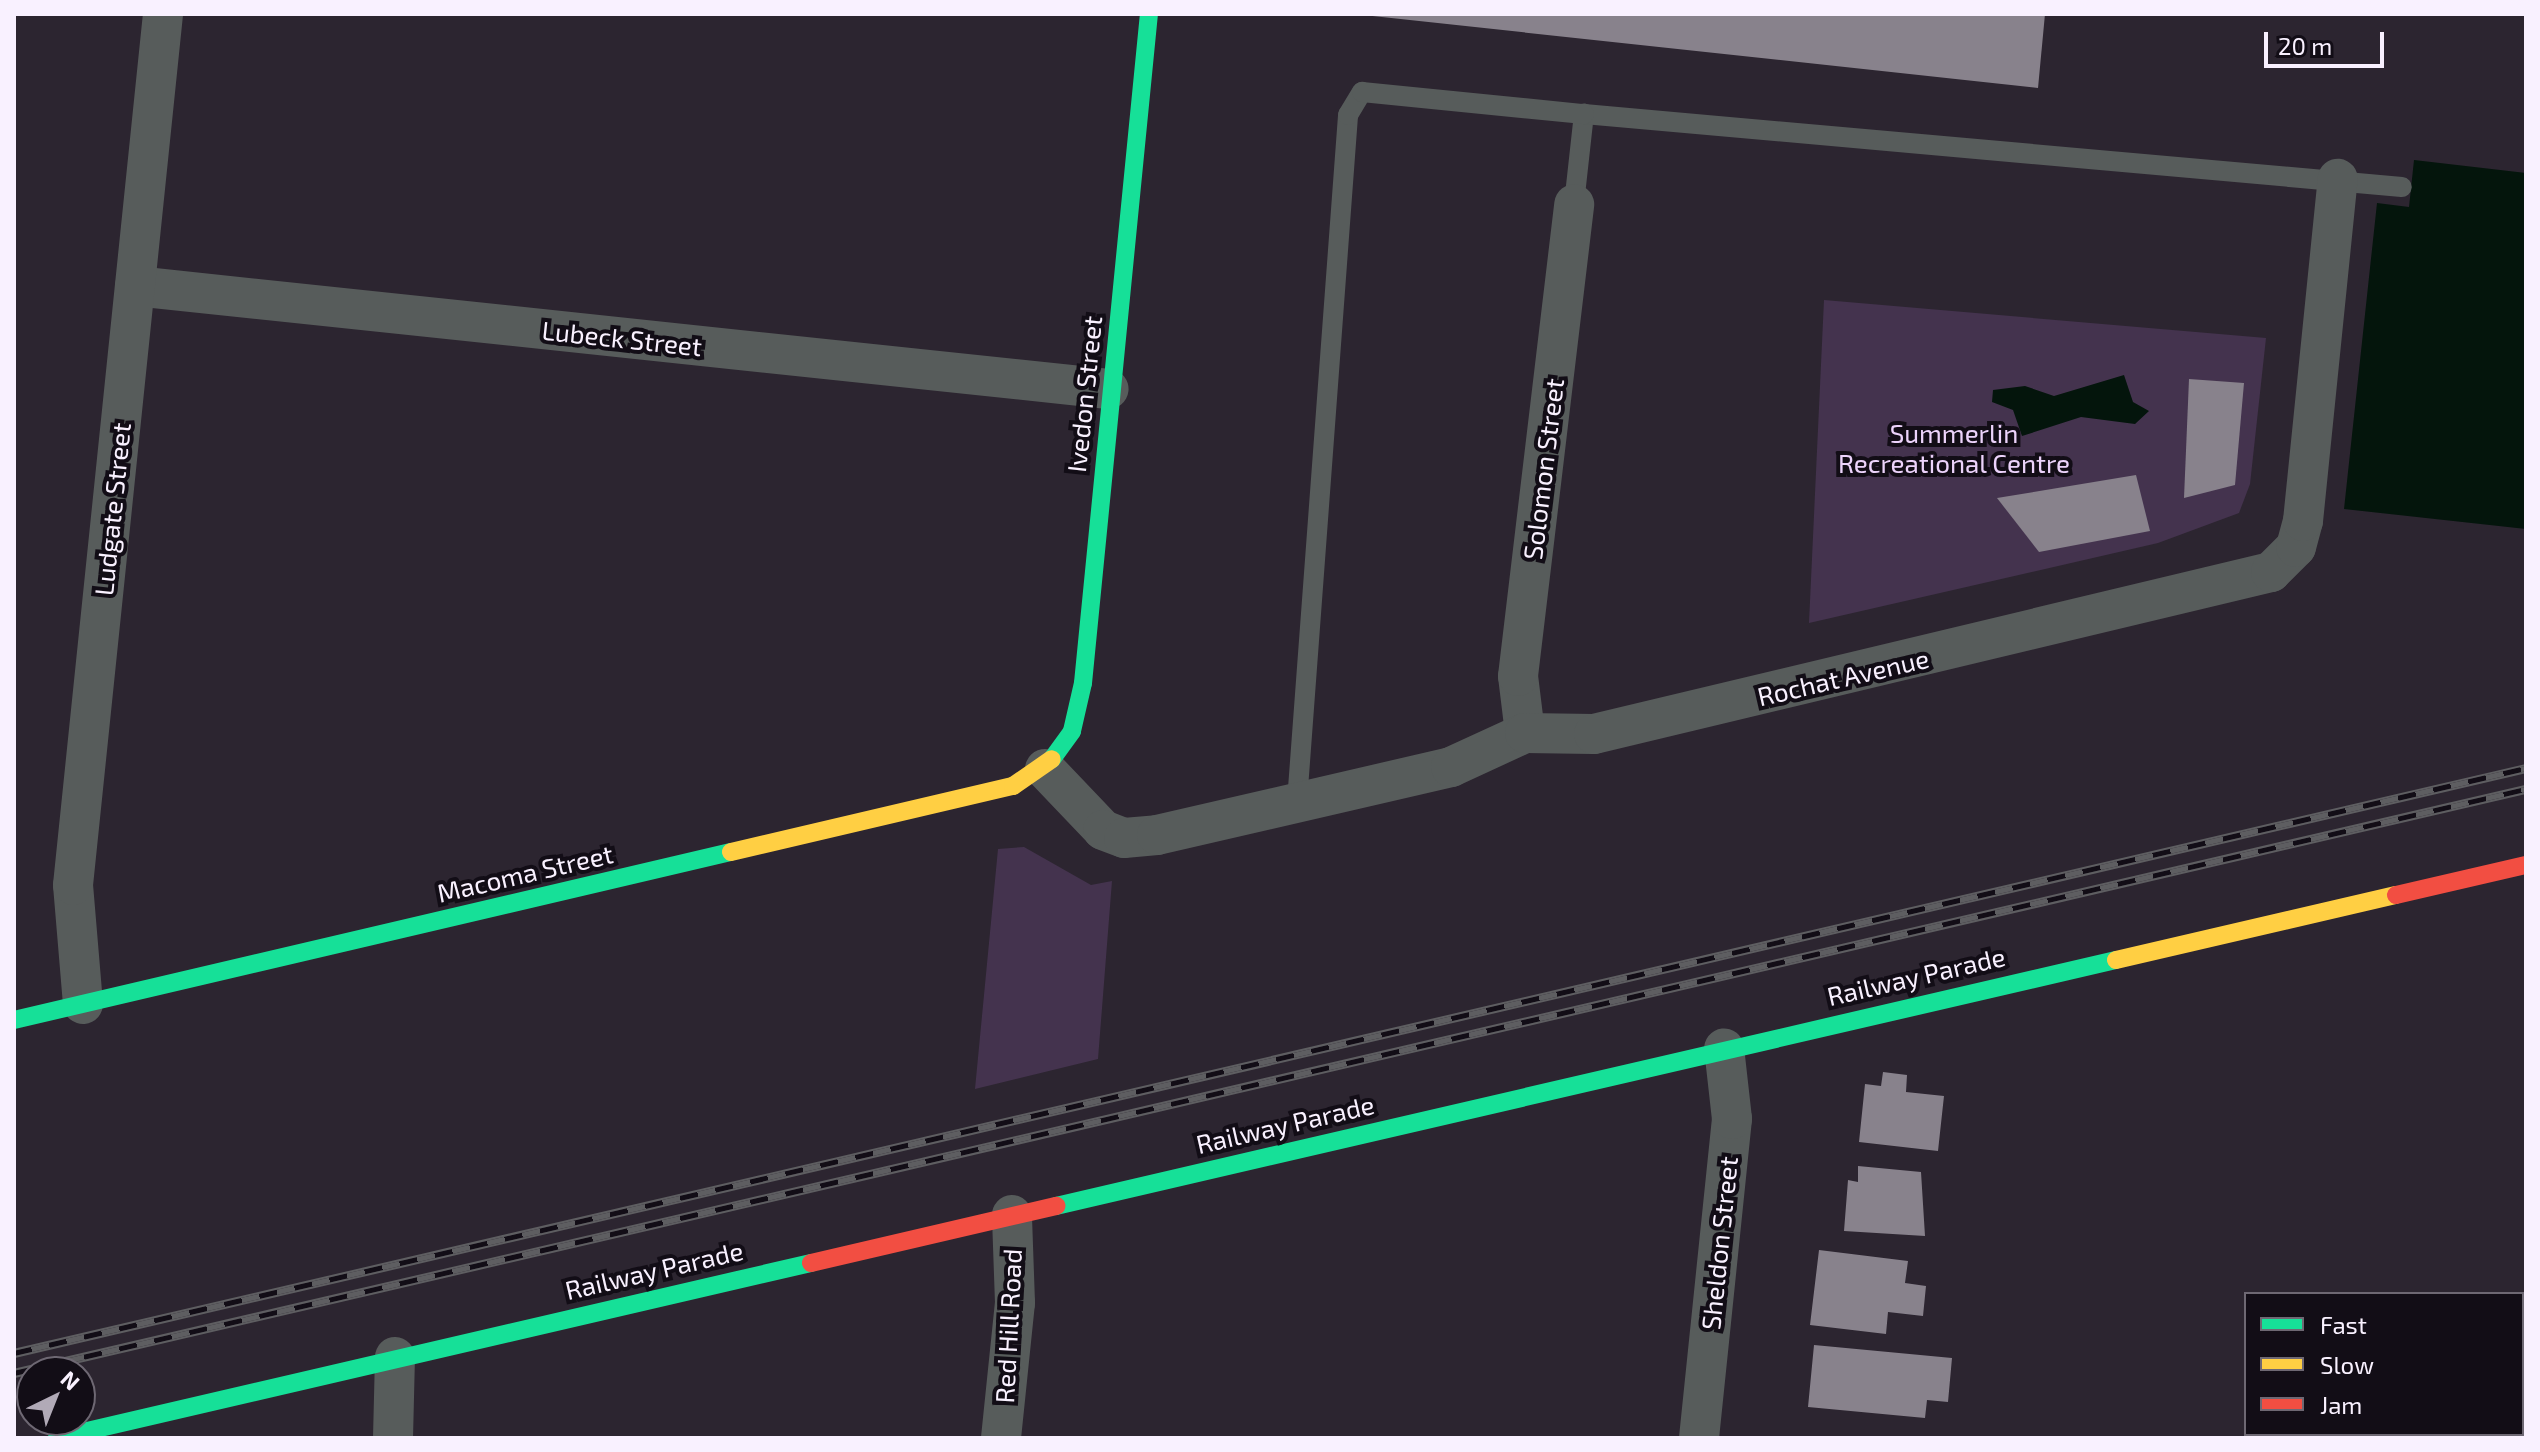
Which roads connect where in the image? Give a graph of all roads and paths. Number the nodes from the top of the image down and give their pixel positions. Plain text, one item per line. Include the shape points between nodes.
1 (163, 14) edge
2 (1149, 14) edge
3 (1584, 114) junction
4 (2338, 179) junction
5 (2402, 187) dead end
6 (1574, 204) joint
7 (135, 286) junction
8 (1109, 389) junction
9 (1525, 733) junction
10 (1045, 769) junction
11 (1297, 802) junction
12 (2526, 865) edge
13 (83, 1004) junction
14 (14, 1020) edge
15 (1724, 1048) junction
16 (1012, 1215) junction
17 (395, 1357) junction
18 (57, 1438) edge
19 (393, 1438) edge
20 (1001, 1438) edge
21 (1699, 1438) edge

1 - 7 street, Ludgate Street
2 - 8 street, Ivedon Street
3 - 4 lane
3 - 6 lane
3 - 11 lane via 1362,92 1348,115
4 - 5 lane
4 - 9 street, Rochat Avenue via 2303,521 2282,564 1931,657 1610,730
6 - 9 street, Solomon Street via 1518,676
7 - 8 street, Lubeck Street
7 - 13 street, Ludgate Street via 73,885
8 - 10 street, Ivedon Street via 1080,702 1066,742
9 - 11 street, Rochat Avenue via 1451,767
10 - 11 street, Rochat Avenue via 1094,824 1124,838
10 - 13 street, Macoma Street via 1013,786
12 - 15 street, Railway Parade
13 - 14 street, Macoma Street
15 - 16 street, Railway Parade
15 - 21 street, Sheldon Street via 1732,1119
16 - 17 street, Railway Parade
16 - 20 street, Red Hill Road via 1015,1303
17 - 18 street, Railway Parade
17 - 19 street

